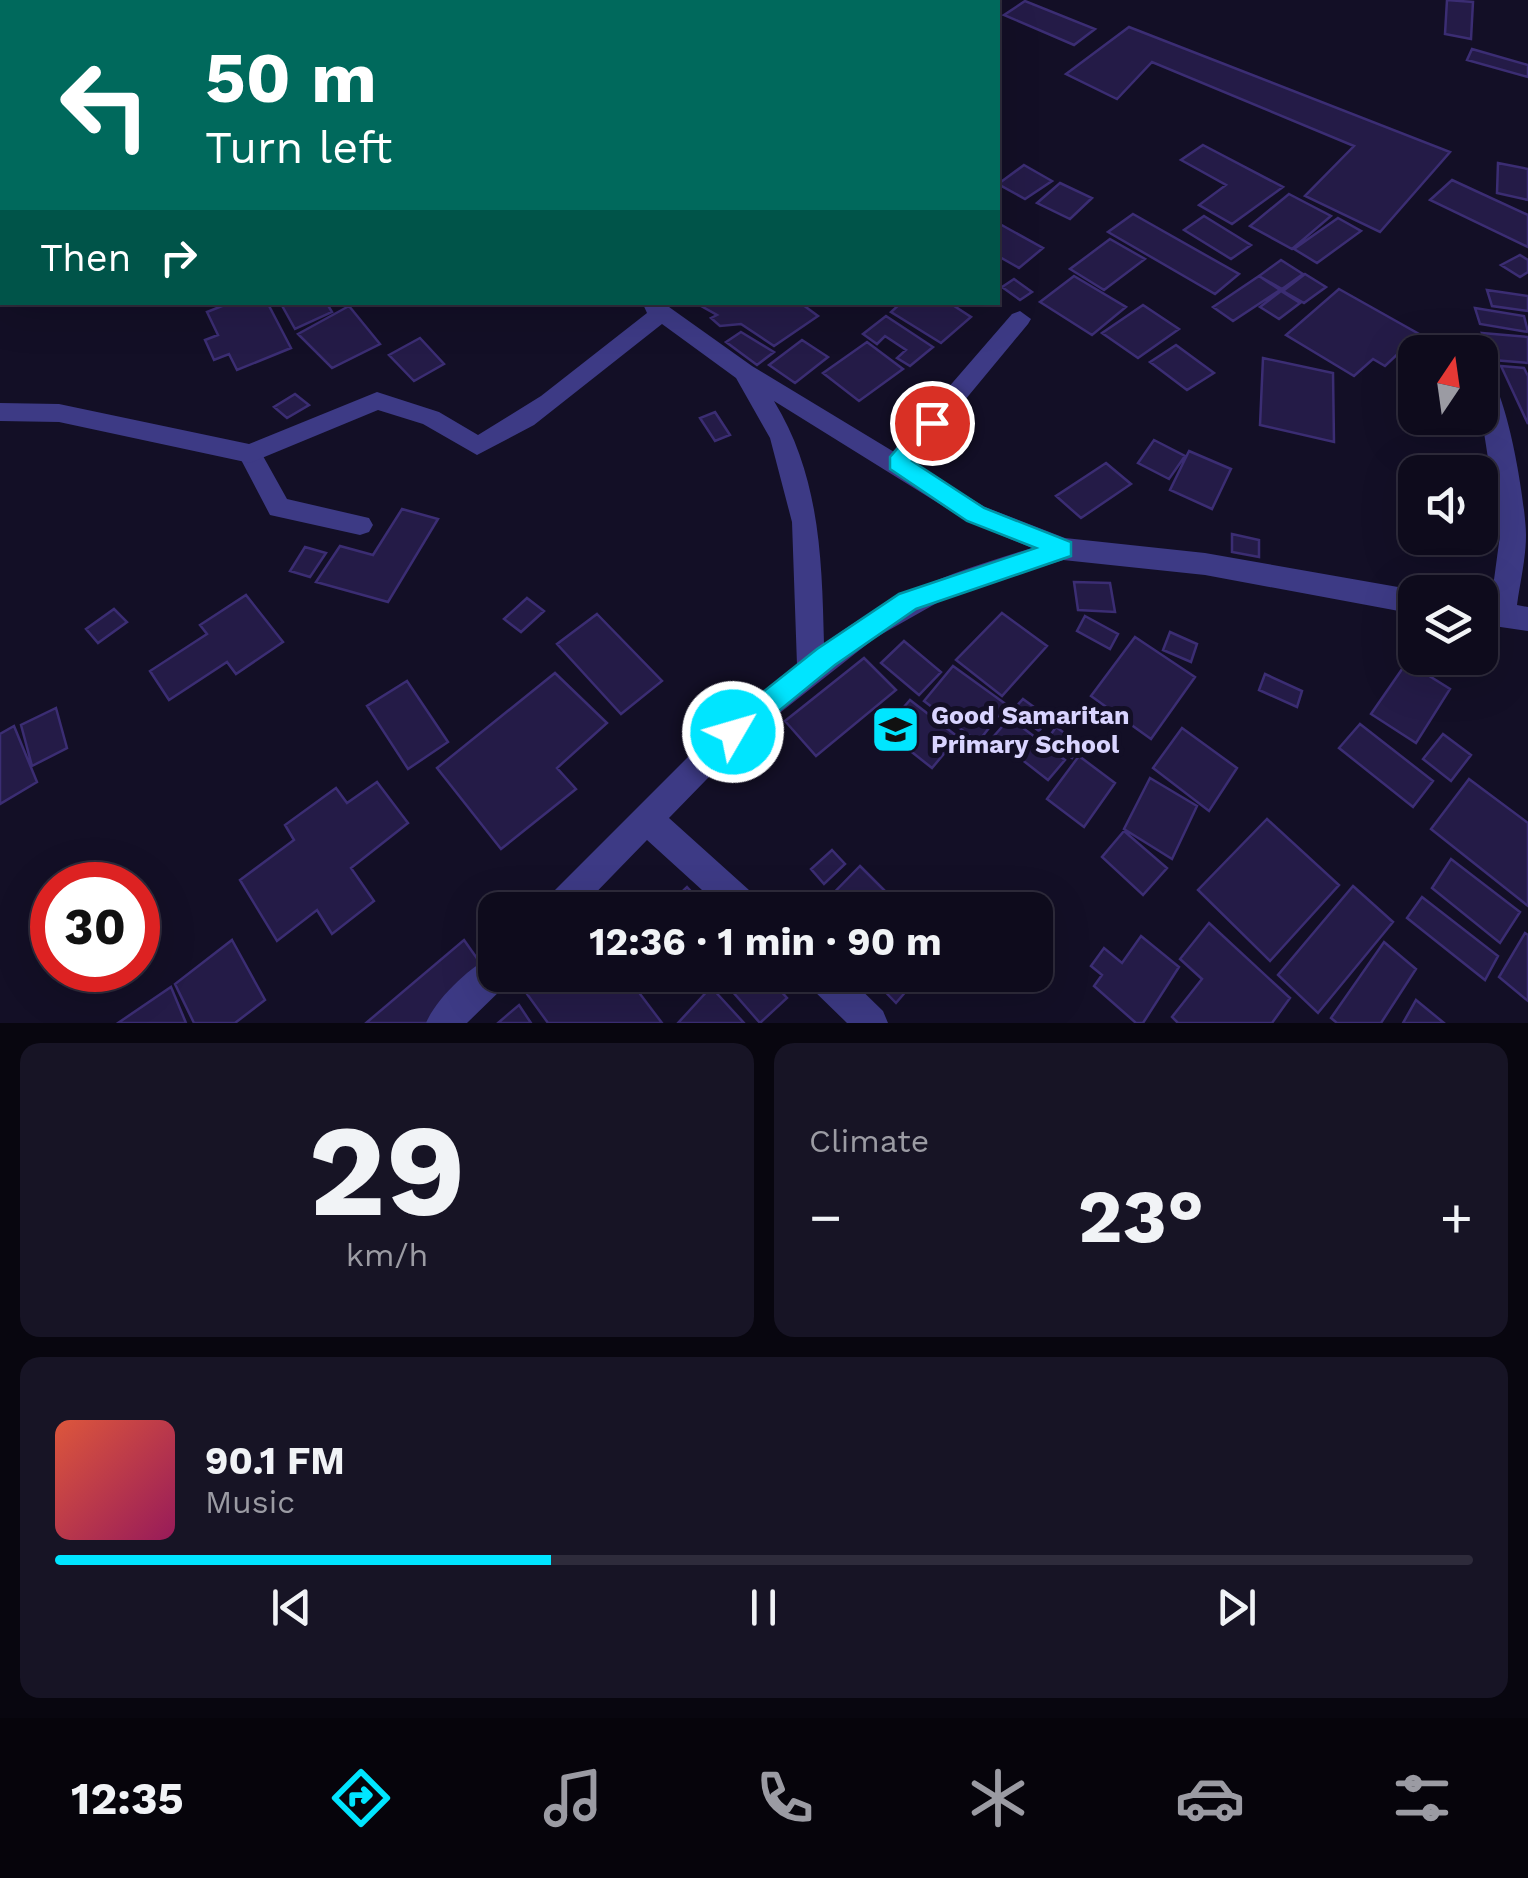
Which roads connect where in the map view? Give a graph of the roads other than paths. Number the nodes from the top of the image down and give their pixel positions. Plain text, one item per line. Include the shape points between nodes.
1 (655, 308) edge
2 (1020, 318) dead end
3 (744, 372) junction
4 (0, 412) edge
5 (1498, 429) edge
6 (250, 454) junction
7 (898, 463) junction
8 (360, 525) dead end
9 (1063, 549) junction
10 (1398, 599) edge
11 (1503, 616) edge
12 (811, 669) junction
13 (648, 820) junction
14 (575, 892) edge
15 (728, 892) edge
16 (478, 989) edge
17 (839, 992) edge
18 (443, 1023) edge
19 (871, 1023) edge

1 - 3 street
1 - 6 street via 508,432 476,446 431,418 377,401
2 - 7 street
3 - 7 street
3 - 12 street via 793,468 807,534
4 - 6 street via 59,413
5 - 11 street via 1513,536
6 - 8 street via 280,508
7 - 9 street via 976,514
9 - 10 street via 1204,564
9 - 12 street via 908,602
12 - 13 street via 733,732
13 - 14 street
13 - 15 street
16 - 18 street
17 - 19 street

